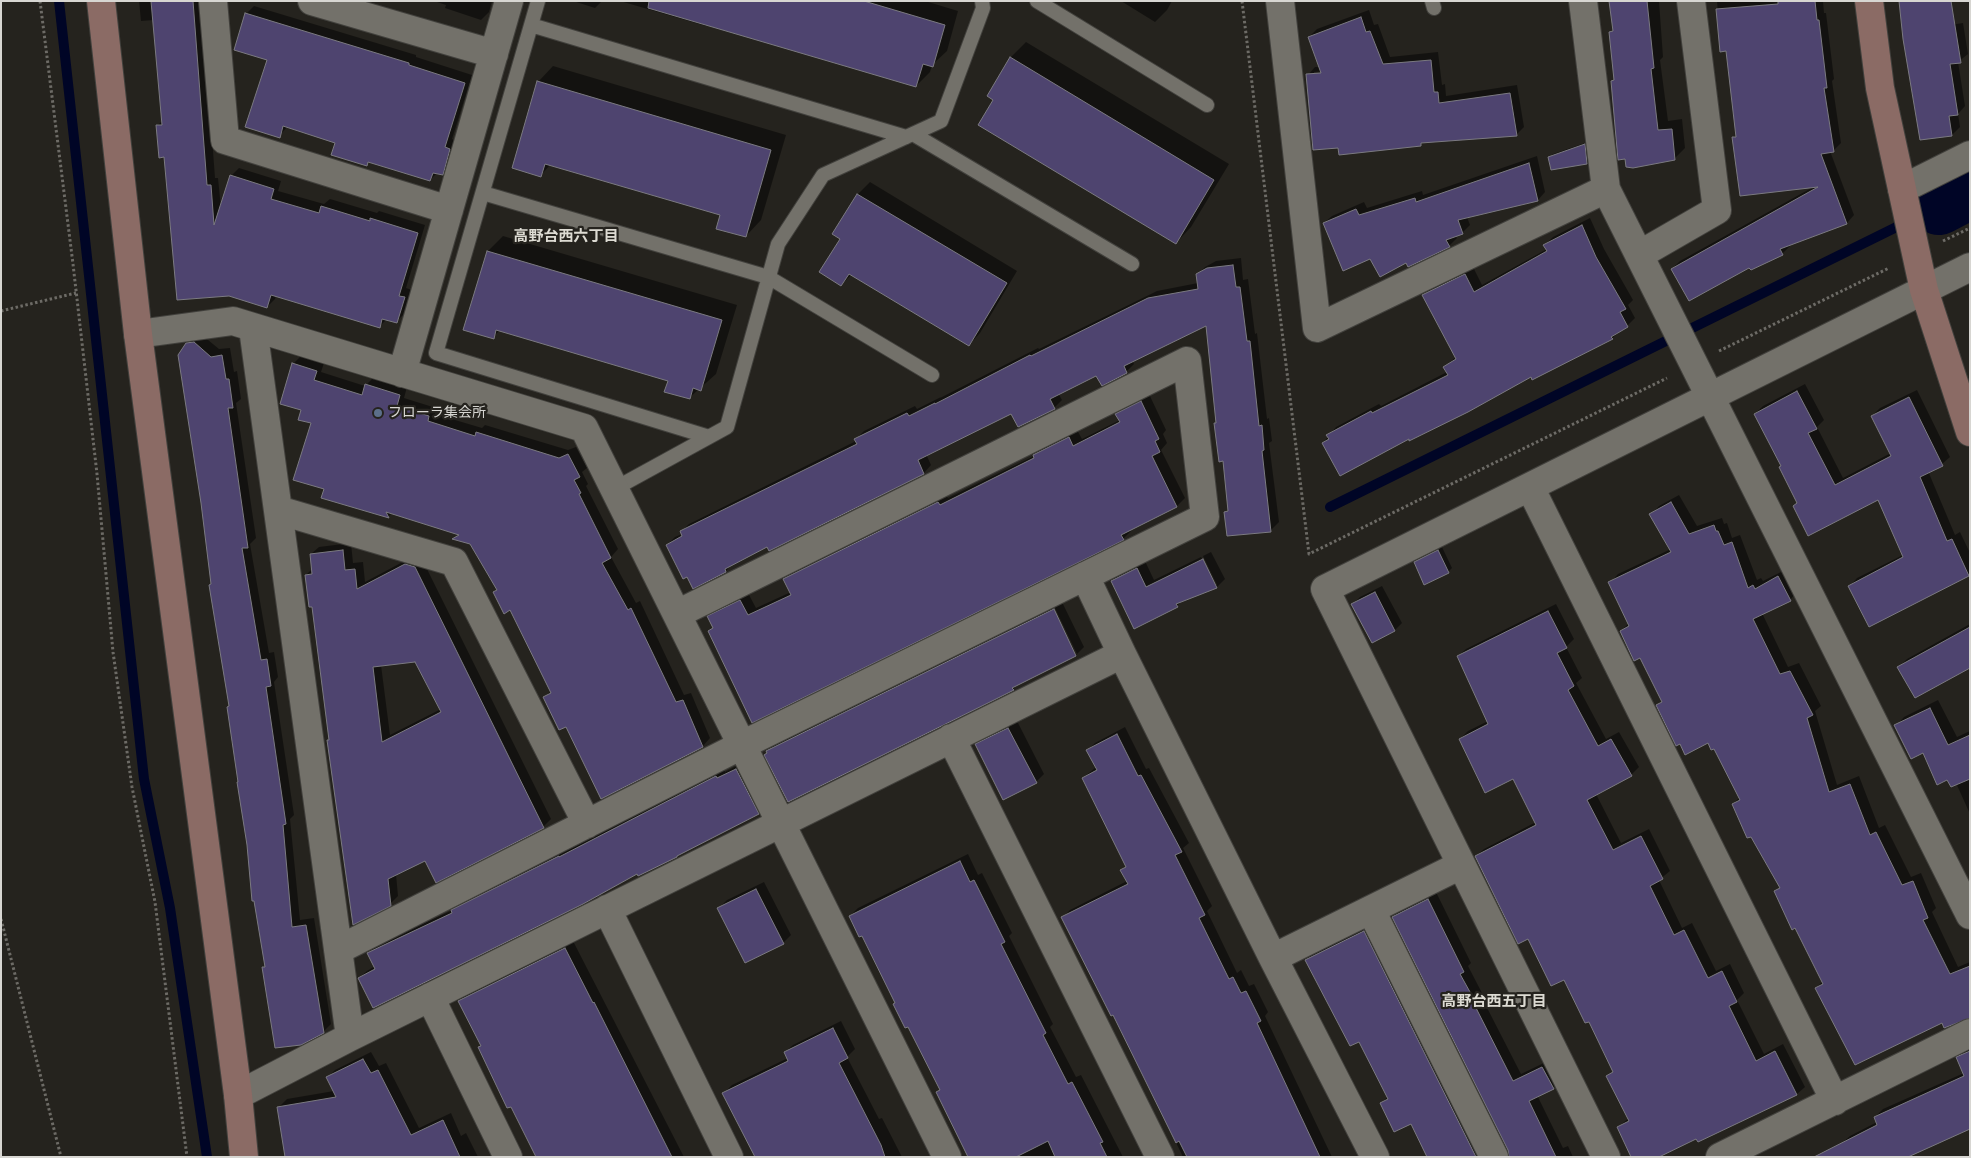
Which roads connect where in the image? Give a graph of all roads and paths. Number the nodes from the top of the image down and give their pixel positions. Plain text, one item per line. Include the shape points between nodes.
1 (40, 1) edge
2 (101, 1) edge
3 (213, 1) edge
4 (312, 1) edge
5 (509, 1) edge
6 (538, 1) edge
7 (982, 1) edge
8 (1037, 1) edge
9 (1242, 1) edge
10 (1280, 1) edge
11 (1583, 1) edge
12 (1691, 1) edge
13 (1869, 1) edge
14 (531, 25) junction
15 (494, 54) junction
16 (1207, 104) dead end
17 (910, 135) junction
18 (1970, 155) edge
19 (1606, 189) junction
20 (1902, 189) junction
21 (483, 193) junction
22 (449, 210) junction
23 (1970, 228) edge
24 (1916, 254) junction
25 (1639, 255) junction
26 (1132, 264) dead end
27 (1970, 267) edge
28 (768, 277) junction
29 (1924, 290) junction
30 (76, 293) junction
31 (1, 312) edge
32 (253, 328) junction
33 (138, 334) junction
34 (1694, 364) junction
35 (402, 373) junction
36 (932, 375) dead end
37 (1710, 396) junction
38 (1970, 432) edge
39 (709, 437) junction
40 (1530, 487) junction
41 (614, 489) junction
42 (278, 510) junction
43 (1085, 576) junction
44 (677, 614) junction
45 (1122, 654) junction
46 (951, 738) junction
47 (742, 745) junction
48 (782, 823) junction
49 (587, 824) junction
50 (1461, 865) junction
51 (607, 909) junction
52 (1371, 910) junction
53 (1970, 915) edge
54 (1, 919) edge
55 (338, 950) junction
56 (1273, 958) junction
57 (430, 997) junction
58 (1970, 1033) edge
59 (350, 1037) junction
60 (238, 1095) junction
61 (1835, 1101) junction
62 (61, 1157) edge
63 (188, 1157) edge
64 (244, 1157) edge
65 (508, 1157) edge
66 (729, 1157) edge
67 (947, 1157) edge
68 (1160, 1157) edge
69 (1375, 1157) edge
70 (1494, 1157) edge
71 (1606, 1157) edge
72 (1720, 1157) edge

1 - 30 path
2 - 33 street
3 - 22 street via 225,140
4 - 15 street
5 - 15 street
6 - 14 lane
7 - 17 lane via 983,8 941,121
8 - 16 lane
9 - 34 path via 1309,554
10 - 19 street via 1317,328
11 - 19 street
12 - 25 street via 1717,210
13 - 20 street via 1880,88
14 - 17 lane
14 - 21 lane
15 - 22 street
17 - 26 lane
17 - 28 lane via 823,175 778,244
18 - 20 street
19 - 25 street
20 - 24 street
21 - 28 lane
21 - 39 lane via 436,353
22 - 35 street
23 - 24 path
24 - 29 street
24 - 34 path
25 - 34 street
27 - 29 street
28 - 36 lane
28 - 39 lane via 727,427
29 - 37 street
29 - 38 street
30 - 31 path
30 - 63 path via 114,652 132,787 156,902
32 - 33 street via 233,322
32 - 35 street
32 - 42 street
33 - 60 street
34 - 37 street
35 - 41 street via 584,428
37 - 40 street
37 - 53 street
39 - 41 lane
40 - 50 street via 1325,589
40 - 61 street
41 - 44 street
42 - 49 street via 454,562
42 - 55 street
43 - 44 street via 1205,517 1187,361
43 - 45 street
43 - 47 street
44 - 47 street
45 - 46 street
45 - 56 street
46 - 48 street
46 - 68 street
47 - 48 street
47 - 49 street
48 - 51 street
48 - 67 street
49 - 55 street
50 - 52 street
50 - 71 street
51 - 57 street
51 - 66 street
52 - 56 street
52 - 70 street
54 - 62 path
55 - 59 street
56 - 69 street
57 - 59 street
57 - 65 street
58 - 61 street
59 - 60 street
60 - 64 street
61 - 72 street

